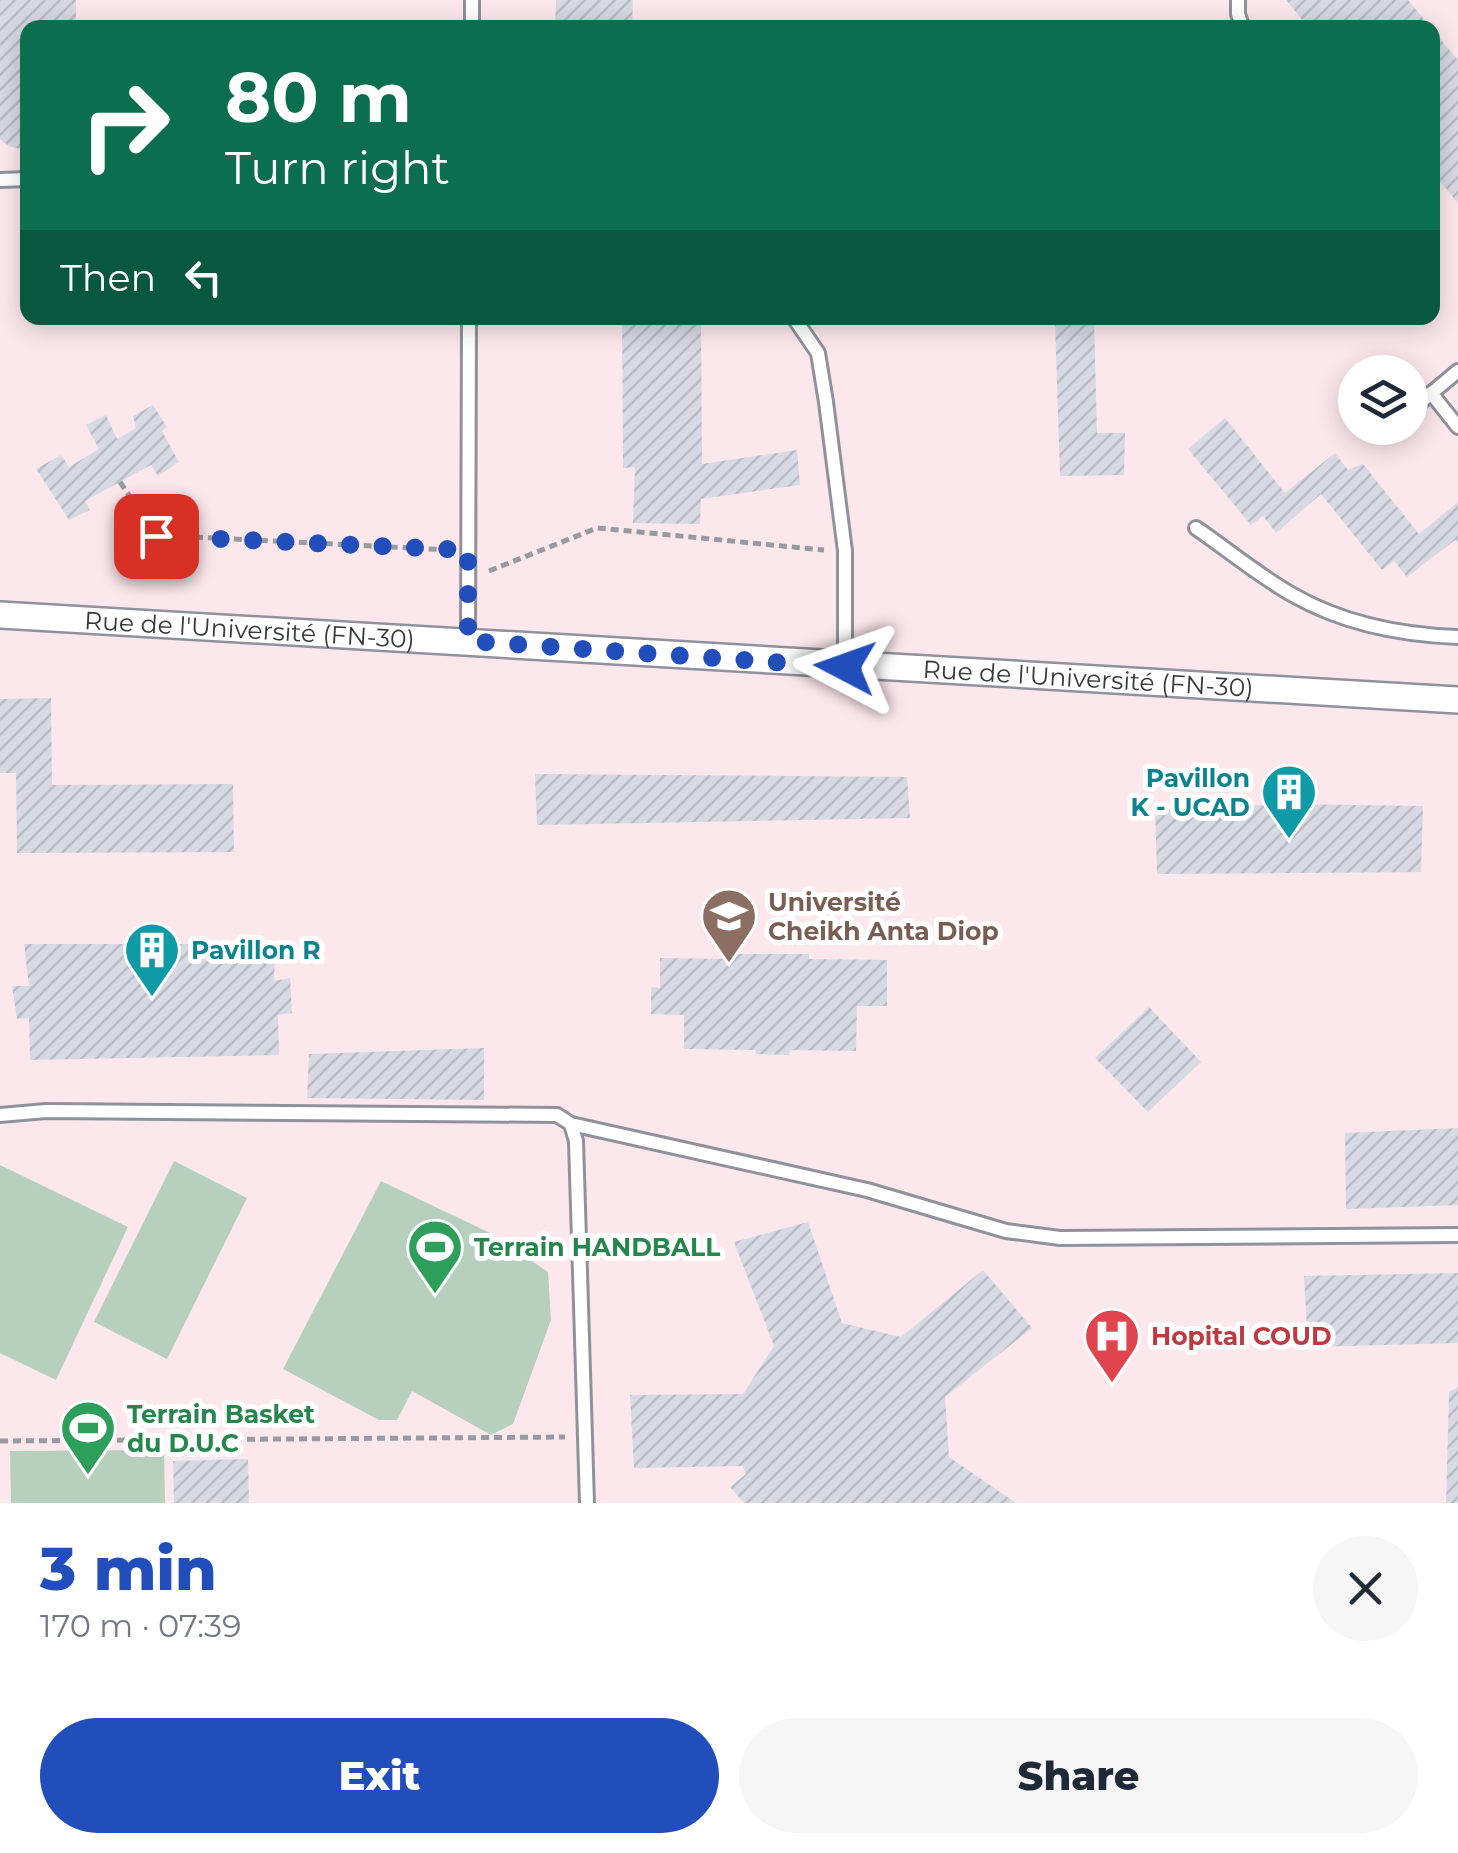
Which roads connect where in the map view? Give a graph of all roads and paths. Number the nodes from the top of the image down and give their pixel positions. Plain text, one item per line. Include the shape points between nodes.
1 (470, 325) edge
2 (799, 325) edge
3 (1458, 371) edge
4 (1430, 393) joint
5 (1458, 426) edge
6 (120, 482) dead end
7 (1196, 528) dead end
8 (156, 536) junction
9 (468, 550) junction
10 (845, 551) junction
11 (166, 578) dead end
12 (468, 580) junction
13 (0, 615) edge
14 (1458, 637) edge
15 (468, 641) junction
16 (845, 667) junction
17 (1458, 700) edge
18 (0, 1115) edge
19 (571, 1124) junction
20 (1458, 1236) edge
21 (583, 1437) junction
22 (0, 1441) edge
23 (587, 1503) edge

1 - 9 lane
2 - 10 lane via 818,354
3 - 4 lane
4 - 5 lane
6 - 8 path
7 - 14 lane via 1312,605 1384,629
8 - 9 path
8 - 11 path
9 - 12 lane
10 - 12 path via 597,528
10 - 16 lane
12 - 15 lane
13 - 15 street, Rue de l'Université (FN-30)
15 - 16 street, Rue de l'Université (FN-30)
16 - 17 street, Rue de l'Université (FN-30)
18 - 19 lane via 557,1116
19 - 20 lane via 1060,1238
19 - 21 lane
21 - 22 path
21 - 23 lane

